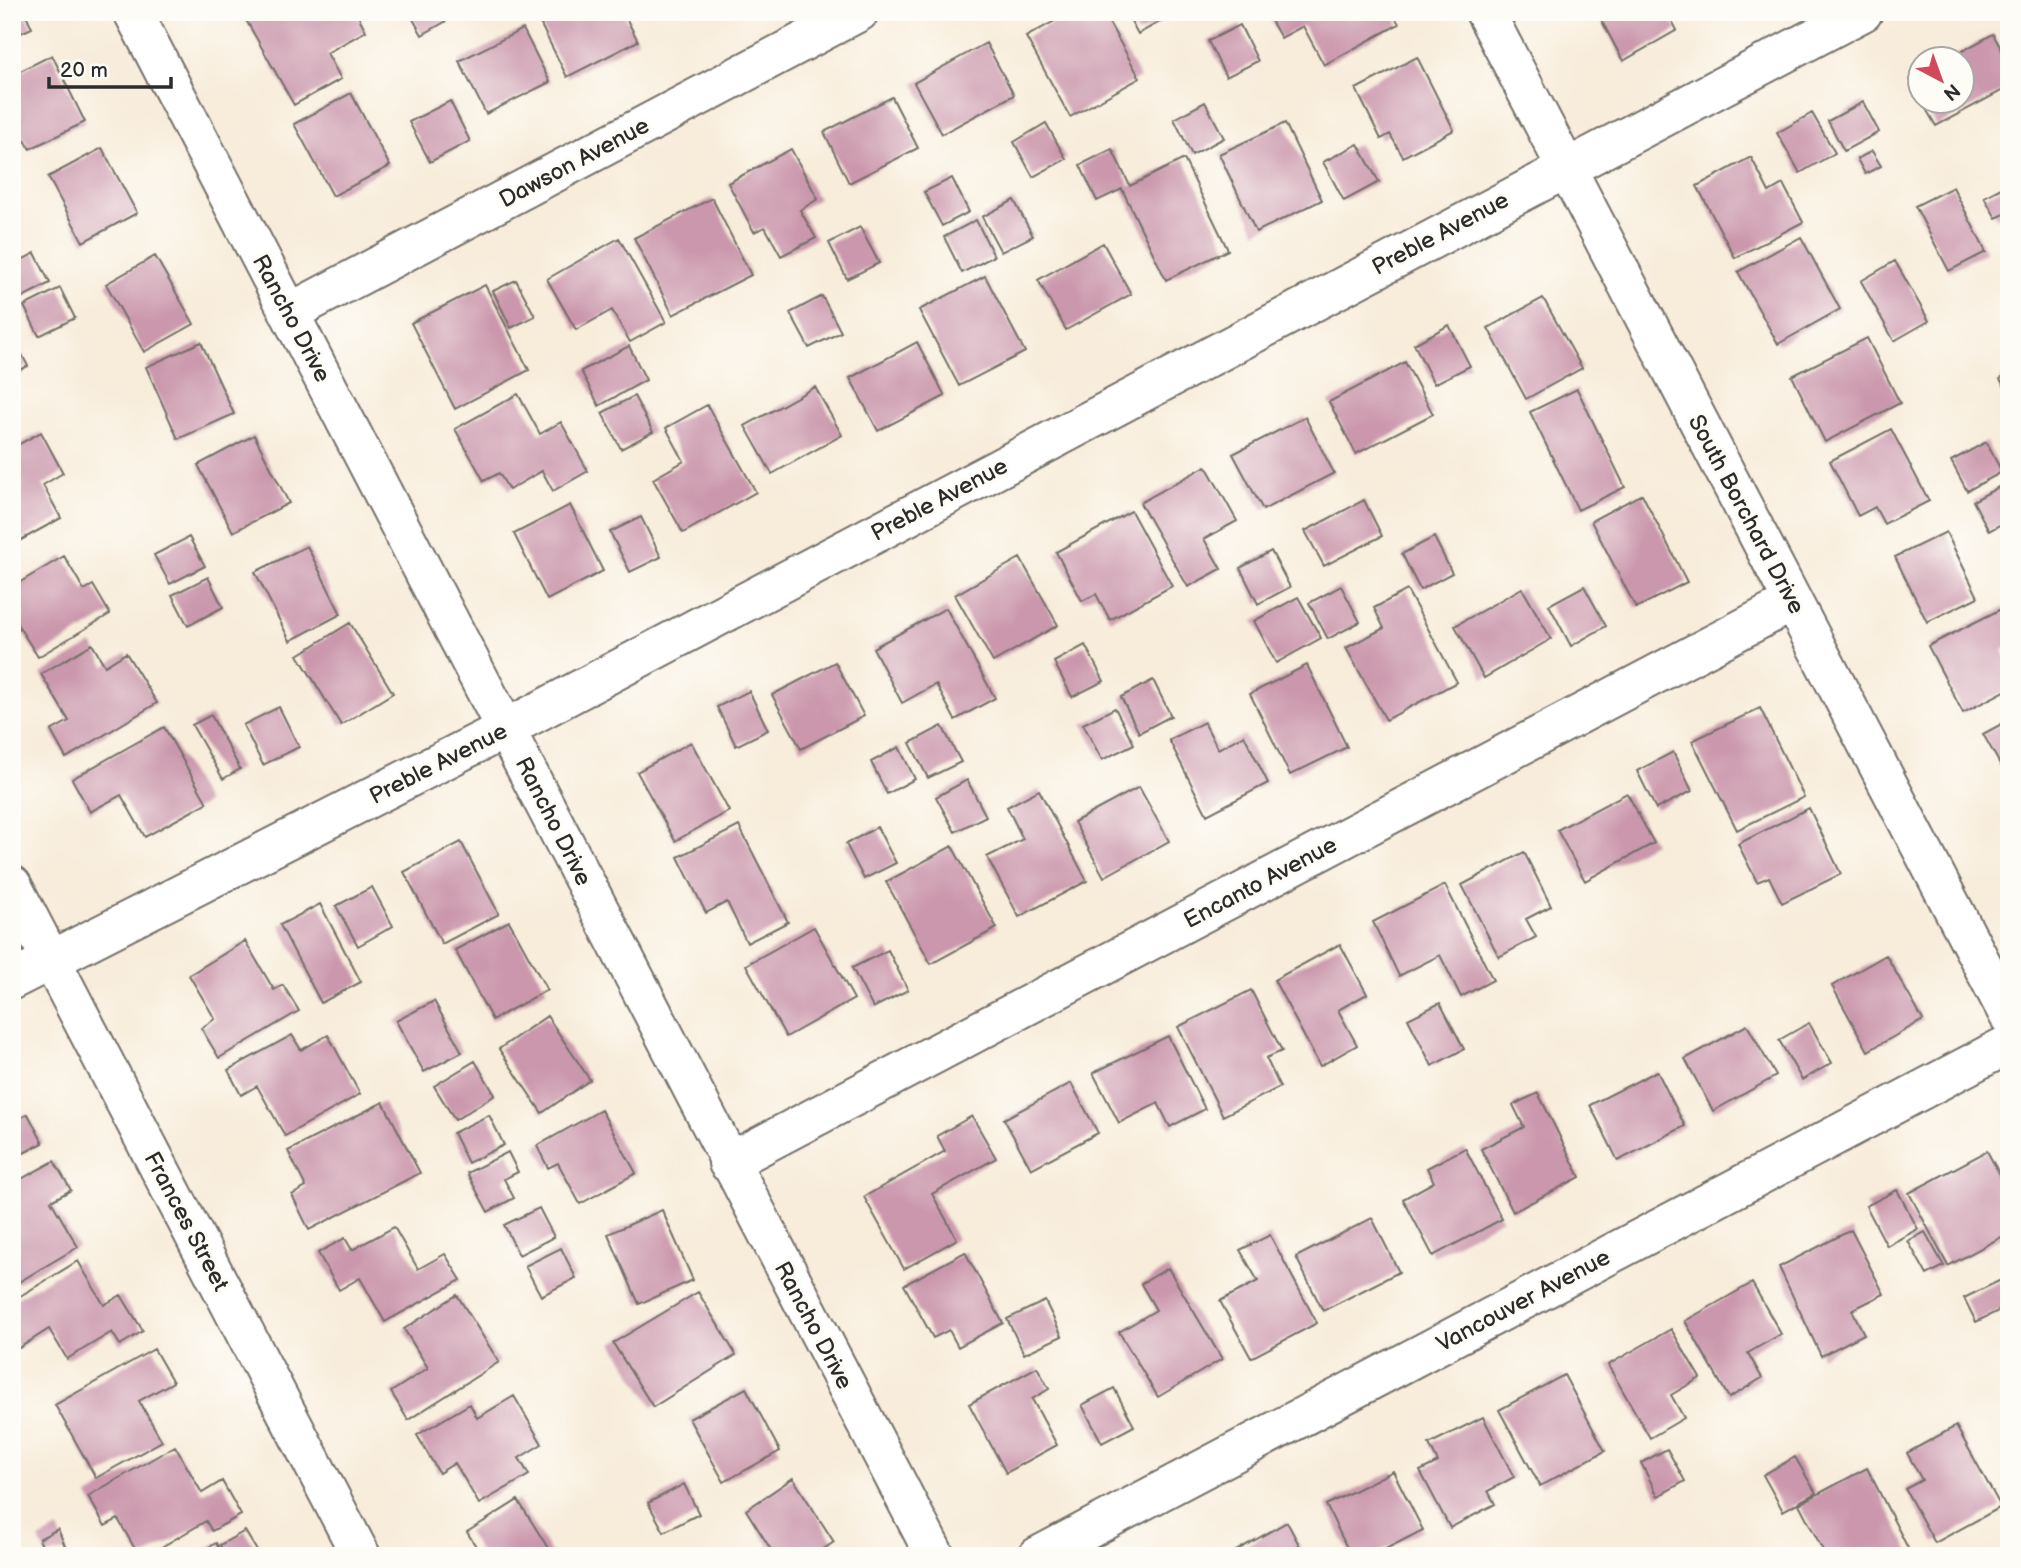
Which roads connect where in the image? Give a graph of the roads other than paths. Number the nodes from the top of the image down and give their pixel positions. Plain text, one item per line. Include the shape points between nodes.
1 (133, 12) edge
2 (859, 12) edge
3 (1485, 12) edge
4 (1863, 12) edge
5 (1565, 167) junction
6 (289, 313) junction
7 (1793, 602) junction
8 (507, 728) junction
9 (12, 886) edge
10 (51, 960) junction
11 (12, 980) edge
12 (2009, 1016) edge
13 (2009, 1044) edge
14 (728, 1163) junction
15 (361, 1556) edge
16 (935, 1556) edge
17 (1038, 1556) edge

1 - 6 street, Rancho Drive
2 - 6 street, Dawson Avenue
3 - 5 street, South Borchard Drive
4 - 5 street, Preble Avenue
5 - 7 street, South Borchard Drive
5 - 8 street, Preble Avenue
6 - 8 street, Rancho Drive
7 - 12 street, South Borchard Drive
7 - 14 street, Encanto Avenue
8 - 10 street, Preble Avenue
8 - 14 street, Rancho Drive
9 - 10 street, Frances Street
10 - 11 street, Preble Avenue
10 - 15 street, Frances Street
13 - 17 street, Vancouver Avenue
14 - 16 street, Rancho Drive

